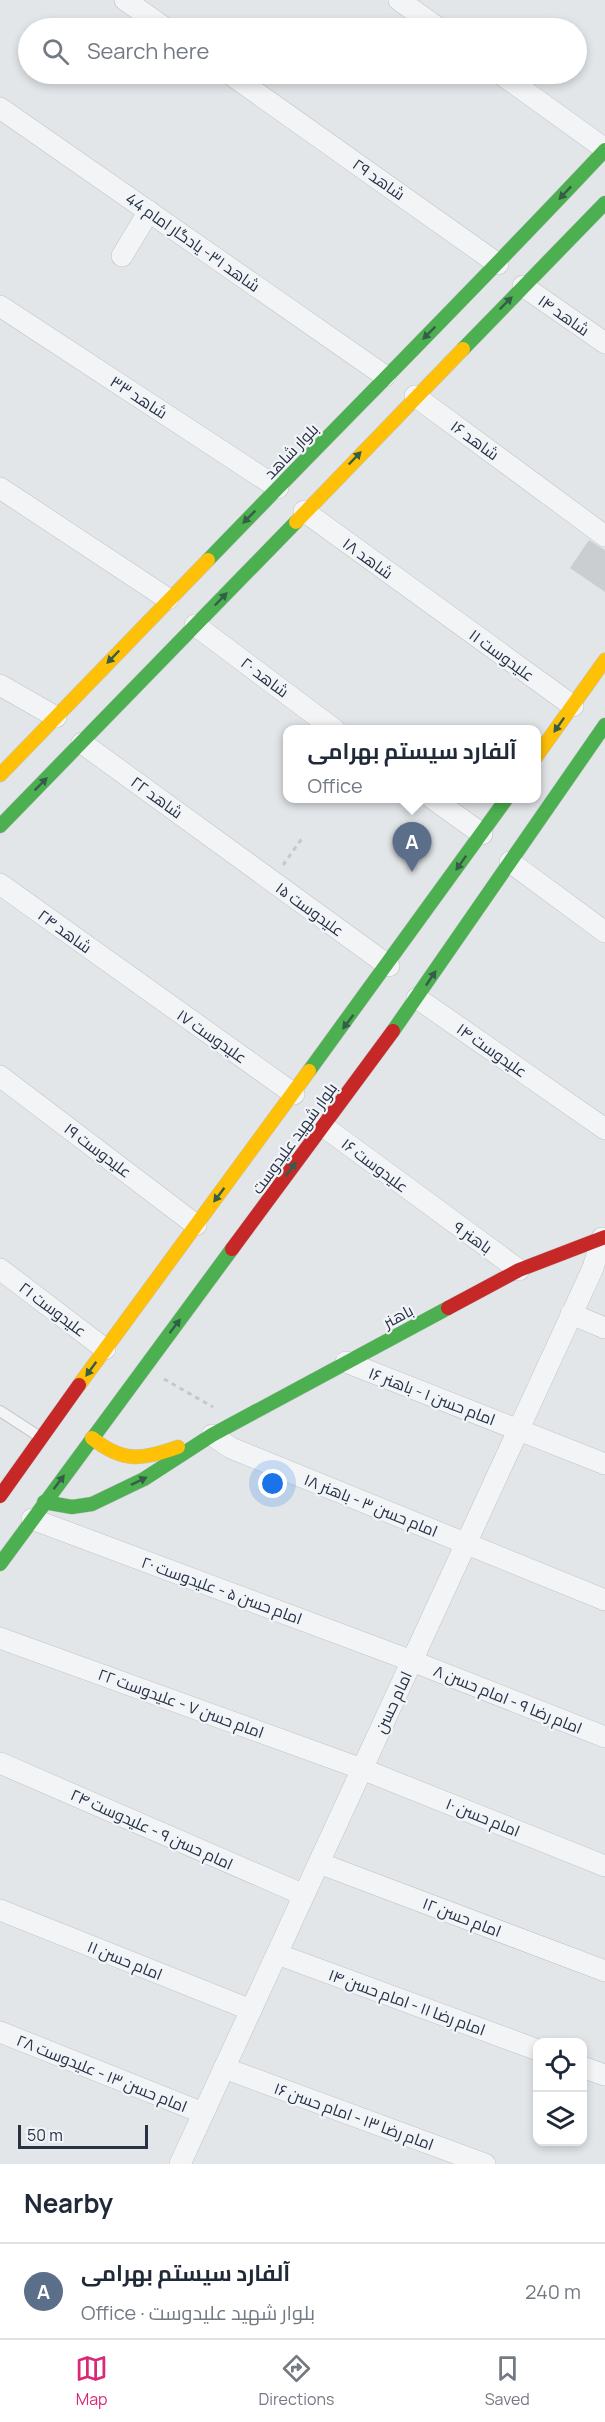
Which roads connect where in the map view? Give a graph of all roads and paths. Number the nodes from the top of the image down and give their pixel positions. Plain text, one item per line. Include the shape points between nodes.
1 (125, 0) edge
2 (399, 0) edge
3 (151, 18) edge
4 (424, 18) edge
5 (245, 84) edge
6 (515, 84) edge
7 (0, 108) edge
8 (605, 149) edge
9 (605, 203) edge
10 (149, 211) junction
11 (122, 256) dead end
12 (498, 264) junction
13 (523, 286) junction
14 (0, 306) edge
15 (605, 343) edge
16 (385, 376) junction
17 (414, 396) junction
18 (0, 488) edge
19 (278, 488) junction
20 (304, 511) junction
21 (605, 536) edge
22 (168, 599) junction
23 (432, 605) joint
24 (195, 625) junction
25 (605, 660) edge
26 (0, 685) edge
27 (573, 706) junction
28 (56, 717) junction
29 (330, 725) edge
30 (604, 728) edge
31 (82, 743) junction
32 (541, 751) edge
33 (0, 775) edge
34 (439, 803) edge
35 (504, 803) edge
36 (529, 804) dead end
37 (543, 814) junction
38 (0, 826) edge
39 (482, 834) junction
40 (303, 837) dead end
41 (231, 852) joint
42 (510, 862) junction
43 (272, 881) junction
44 (0, 884) edge
45 (605, 932) edge
46 (389, 966) junction
47 (130, 978) joint
48 (417, 998) junction
49 (0, 1076) edge
50 (294, 1094) junction
51 (323, 1126) junction
52 (605, 1129) edge
53 (427, 1204) joint
54 (196, 1225) junction
55 (603, 1238) edge
56 (0, 1269) edge
57 (519, 1270) junction
58 (571, 1314) junction
59 (605, 1328) edge
60 (105, 1349) junction
61 (346, 1362) junction
62 (145, 1367) junction
63 (0, 1411) edge
64 (237, 1421) junction
65 (518, 1429) junction
66 (212, 1435) junction
67 (41, 1438) junction
68 (92, 1438) junction
69 (605, 1464) edge
70 (5, 1483) edge
71 (0, 1496) edge
72 (44, 1502) junction
73 (32, 1519) junction
74 (466, 1543) junction
75 (0, 1564) edge
76 (605, 1599) edge
77 (0, 1638) edge
78 (412, 1661) junction
79 (605, 1737) edge
80 (0, 1763) edge
81 (362, 1769) junction
82 (319, 1863) junction
83 (605, 1866) edge
84 (304, 1895) junction
85 (0, 1910) edge
86 (277, 1954) junction
87 (605, 1971) edge
88 (251, 2010) junction
89 (0, 2032) edge
90 (533, 2049) edge
91 (224, 2068) junction
92 (203, 2113) junction
93 (180, 2164) edge
94 (485, 2164) edge

1 - 3 street
2 - 4 street
5 - 12 street, شاهد ۲۹
6 - 8 street
7 - 10 street, شاهد ۳۱- یادگار امام 44
8 -> 12 main road, بلوار شاهد
9 - 13 main road
10 - 11 street
10 - 16 street, شاهد ۳۱- یادگار امام 44
12 -> 16 main road, بلوار شاهد
13 - 15 street, شاهد ۱۴
17 -> 13 main road
14 - 19 street, شاهد ۳۳
16 - 19 main road, بلوار شاهد
20 -> 17 main road
17 - 21 street, شاهد ۱۶
18 - 22 street
19 -> 22 main road, بلوار شاهد
20 - 23 street, شاهد ۱۸
24 -> 20 main road
22 -> 28 main road, بلوار شاهد
23 - 27 street, علیدوست ۱۱
24 - 29 street, شاهد ۲۰
24 - 31 main road
25 - 27 main road
26 - 28 street
27 -> 32 main road
28 - 33 main road, بلوار شاهد
30 - 37 main road, بلوار شهید علیدوست
38 -> 31 main road
31 - 41 street, شاهد ۲۲
34 - 39 street
35 - 39 main road, بلوار شهید علیدوست
36 - 37 main road
37 - 42 main road, بلوار شهید علیدوست
39 -> 46 main road, بلوار شهید علیدوست
40 - 43 path
41 - 43 street, علیدوست ۱۵
42 - 45 street
48 -> 42 main road, بلوار شهید علیدوست
43 - 46 street, علیدوست ۱۵
44 - 47 street, شاهد ۲۴
46 -> 50 main road, بلوار شهید علیدوست
47 - 50 street, علیدوست ۱۷
48 - 51 main road, بلوار شهید علیدوست
48 - 52 street, علیدوست ۱۴
49 - 54 street, علیدوست ۱۹
50 -> 54 main road, بلوار شهید علیدوست
51 - 53 street, علیدوست ۱۶
62 -> 51 main road, بلوار شهید علیدوست
53 - 57 street, باهنر ۹
54 - 60 main road, بلوار شهید علیدوست
55 - 57 main road, باهنر
55 - 58 street, امام حسن
56 - 60 street, علیدوست ۲۱
57 - 61 main road, باهنر
58 - 59 street
58 - 65 street, امام حسن
60 -> 67 main road, بلوار شهید علیدوست
61 - 64 main road, باهنر
61 - 65 street, امام حسن ۱ - باهنر ۱۶
62 - 64 path
62 - 68 main road, بلوار شهید علیدوست
63 - 67 lane
64 - 66 main road, باهنر
65 - 69 street, امام حسن ۱ - باهنر ۱۶
65 - 74 street, امام حسن
66 - 68 main road, باهنر via 138,1458 123,1458
72 -> 66 main road, باهنر via 72,1507 92,1504 173,1463
66 - 74 street, امام حسن ۳ - باهنر ۱۸ via 231,1448
67 - 70 main road, بلوار شهید علیدوست
72 -> 68 main road, بلوار شهید علیدوست
70 - 71 main road, بلوار شهید علیدوست
72 - 73 main road, بلوار شهید علیدوست
73 - 75 main road, بلوار شهید علیدوست
73 - 78 street, امام حسن ۵ - علیدوست ۲۰
74 - 76 street, امام حسن ۳ - باهنر ۱۸
74 - 78 street, امام حسن
77 - 81 street, امام حسن ۷ - علیدوست ۲۲
78 - 79 street, امام رضا ۹ - امام حسن ۸
78 - 81 street, امام حسن
80 - 84 street, امام حسن ۹ - علیدوست ۲۴
81 - 82 street, امام حسن
81 - 83 street, امام حسن ۱۰
82 - 84 street, امام حسن
82 - 87 street, امام حسن ۱۲
84 - 86 street, امام حسن
85 - 88 street, امام حسن ۱۱
86 - 88 street, امام حسن
86 - 90 street, امام رضا ۱۱ - امام حسن ۱۴
88 - 91 street, امام حسن
89 - 92 street, امام حسن ۱۳ - علیدوست ۲۸
91 - 92 street, امام حسن
91 - 94 street, امام رضا ۱۳ - امام حسن ۱۶
92 - 93 street, امام حسن

